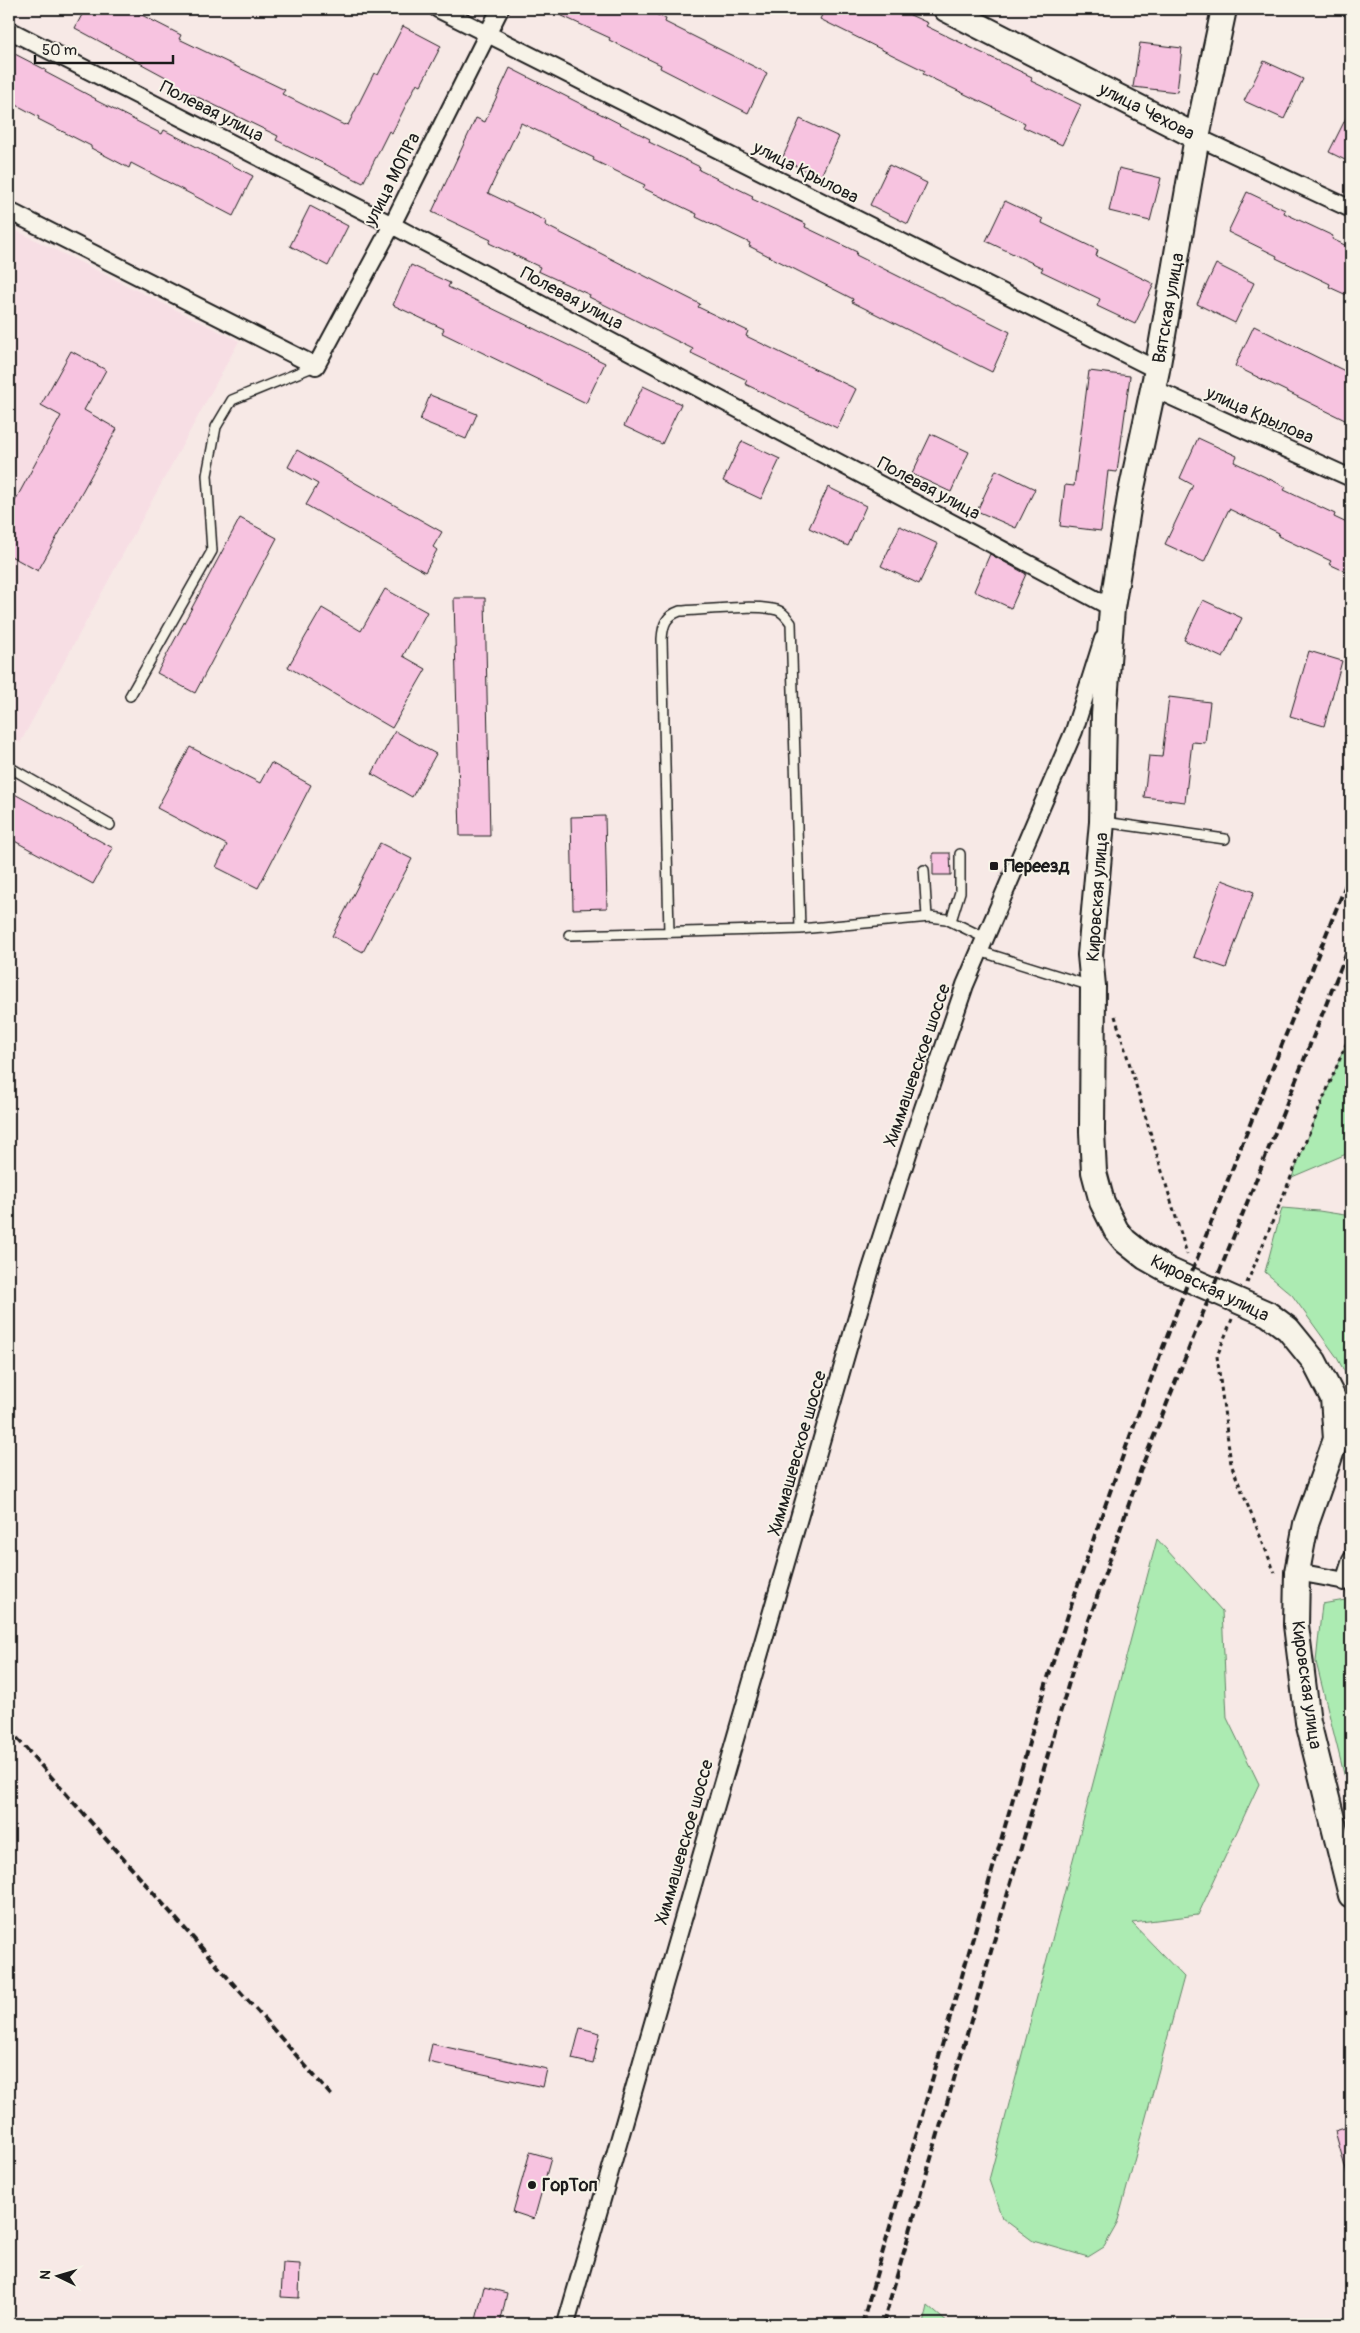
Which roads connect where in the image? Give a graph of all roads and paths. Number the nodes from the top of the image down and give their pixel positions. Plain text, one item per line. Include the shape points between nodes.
1 (438, 9) edge
2 (500, 9) edge
3 (946, 9) edge
4 (1224, 9) edge
5 (9, 30) edge
6 (487, 34) junction
7 (1197, 137) junction
8 (1351, 209) edge
9 (9, 211) edge
10 (392, 226) junction
11 (316, 366) junction
12 (1155, 379) junction
13 (1351, 478) edge
14 (1112, 608) junction
15 (130, 696) dead end
16 (9, 767) edge
17 (1102, 822) junction
18 (110, 825) dead end
19 (1225, 839) dead end
20 (960, 854) dead end
21 (924, 870) dead end
22 (927, 917) junction
23 (951, 921) junction
24 (800, 929) junction
25 (669, 933) junction
26 (569, 935) dead end
27 (982, 945) junction
28 (1093, 986) junction
29 (1113, 1011) dead end
30 (1351, 1032) edge
31 (1187, 1254) dead end
32 (1239, 1302) junction
33 (1351, 1560) edge
34 (1287, 1576) junction
35 (1348, 1582) edge
36 (1346, 1856) edge
37 (1351, 1895) edge
38 (566, 2324) edge

1 - 6 street, улица Крылова
2 - 6 street, улица МОПРа
3 - 7 main road, улица Чехова
4 - 7 main road, Вятская улица
5 - 10 street, Полевая улица
6 - 10 street, улица МОПРа
6 - 12 street, улица Крылова
7 - 8 street, улица Чехова
7 - 12 main road, Вятская улица
9 - 11 street
10 - 11 street, улица МОПРа
10 - 14 street, Полевая улица
11 - 15 lane via 232,400 216,427 207,475 212,551
12 - 13 street, улица Крылова
12 - 14 main road, Вятская улица via 1130,497
14 - 17 main road, Кировская улица via 1104,715
14 - 27 street, Химмашевское шоссе via 1074,731
16 - 18 lane
17 - 19 lane
17 - 28 main road, Кировская улица via 1090,955
20 - 23 lane via 960,892
21 - 22 lane
22 - 23 lane
22 - 24 lane
23 - 27 lane
24 - 25 lane
24 - 25 lane via 791,623 778,610 761,608 680,610 666,621 662,639
25 - 26 lane
27 - 28 lane
27 - 38 street, Химмашевское шоссе via 915,1132 870,1272
28 - 32 main road, Кировская улица via 1092,1132 1094,1172 1102,1202 1116,1230 1140,1254
29 - 31 path
30 - 32 path
32 - 34 path via 1217,1356 1231,1464
32 - 34 main road, Кировская улица via 1268,1314 1288,1329 1314,1361 1332,1398 1336,1440
33 - 35 street
34 - 35 street
34 - 36 main road, Кировская улица via 1308,1722
36 - 37 main road, Кировская улица

